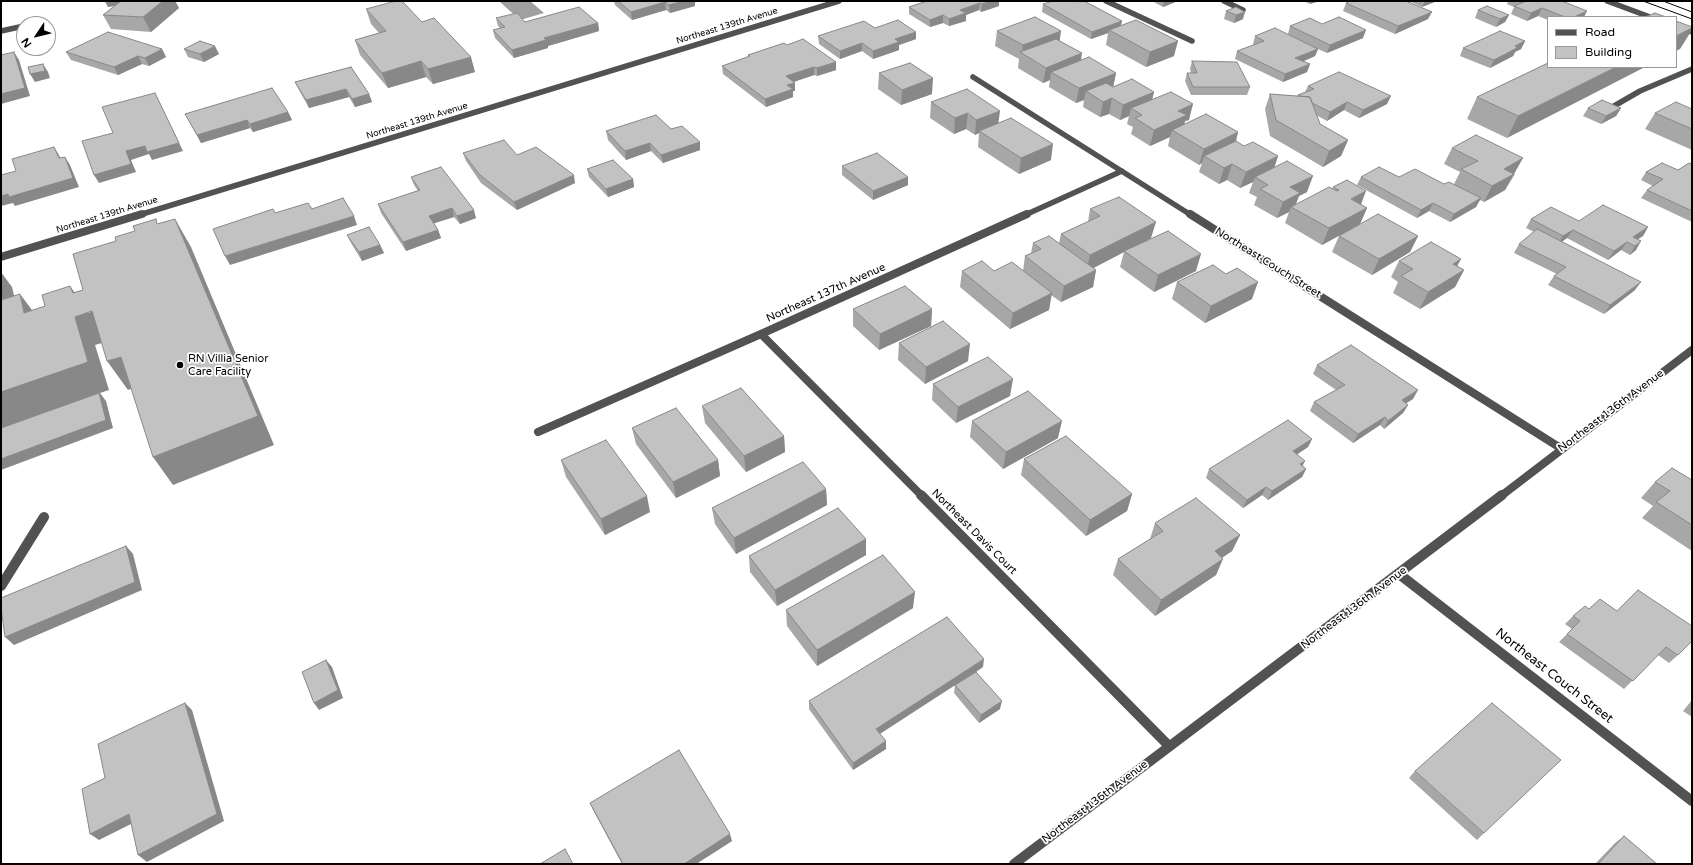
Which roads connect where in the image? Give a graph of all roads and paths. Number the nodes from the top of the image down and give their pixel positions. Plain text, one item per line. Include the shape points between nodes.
1 (839, 1) edge
2 (1106, 1) edge
3 (1224, 1) edge
4 (1607, 1) edge
5 (1243, 10) edge
6 (1645, 16) edge
7 (1677, 26) edge
8 (16, 28) edge
9 (1, 31) edge
10 (1692, 32) edge
11 (1192, 41) dead end
12 (1692, 69) edge
13 (973, 77) dead end
14 (1614, 106) edge
15 (1122, 171) junction
16 (1, 257) edge
17 (761, 334) junction
18 (1692, 350) edge
19 (538, 432) dead end
20 (1562, 449) junction
21 (44, 517) dead end
22 (1399, 574) junction
23 (1, 586) edge
24 (1169, 746) junction
25 (1692, 801) edge
26 (1014, 864) edge

1 - 16 street, Northeast 139th Avenue
2 - 11 street
3 - 5 street
4 - 6 street
7 - 10 street
8 - 9 street
12 - 14 street
13 - 15 street, Northeast Couch Street
15 - 17 street, Northeast 137th Avenue
15 - 20 street, Northeast Couch Street
17 - 19 street, Northeast 137th Avenue
17 - 24 street, Northeast Davis Court
18 - 20 street, Northeast 136th Avenue
20 - 22 street, Northeast 136th Avenue
21 - 23 street via 14,569
22 - 24 street, Northeast 136th Avenue
22 - 25 street, Northeast Couch Street
24 - 26 street, Northeast 136th Avenue

